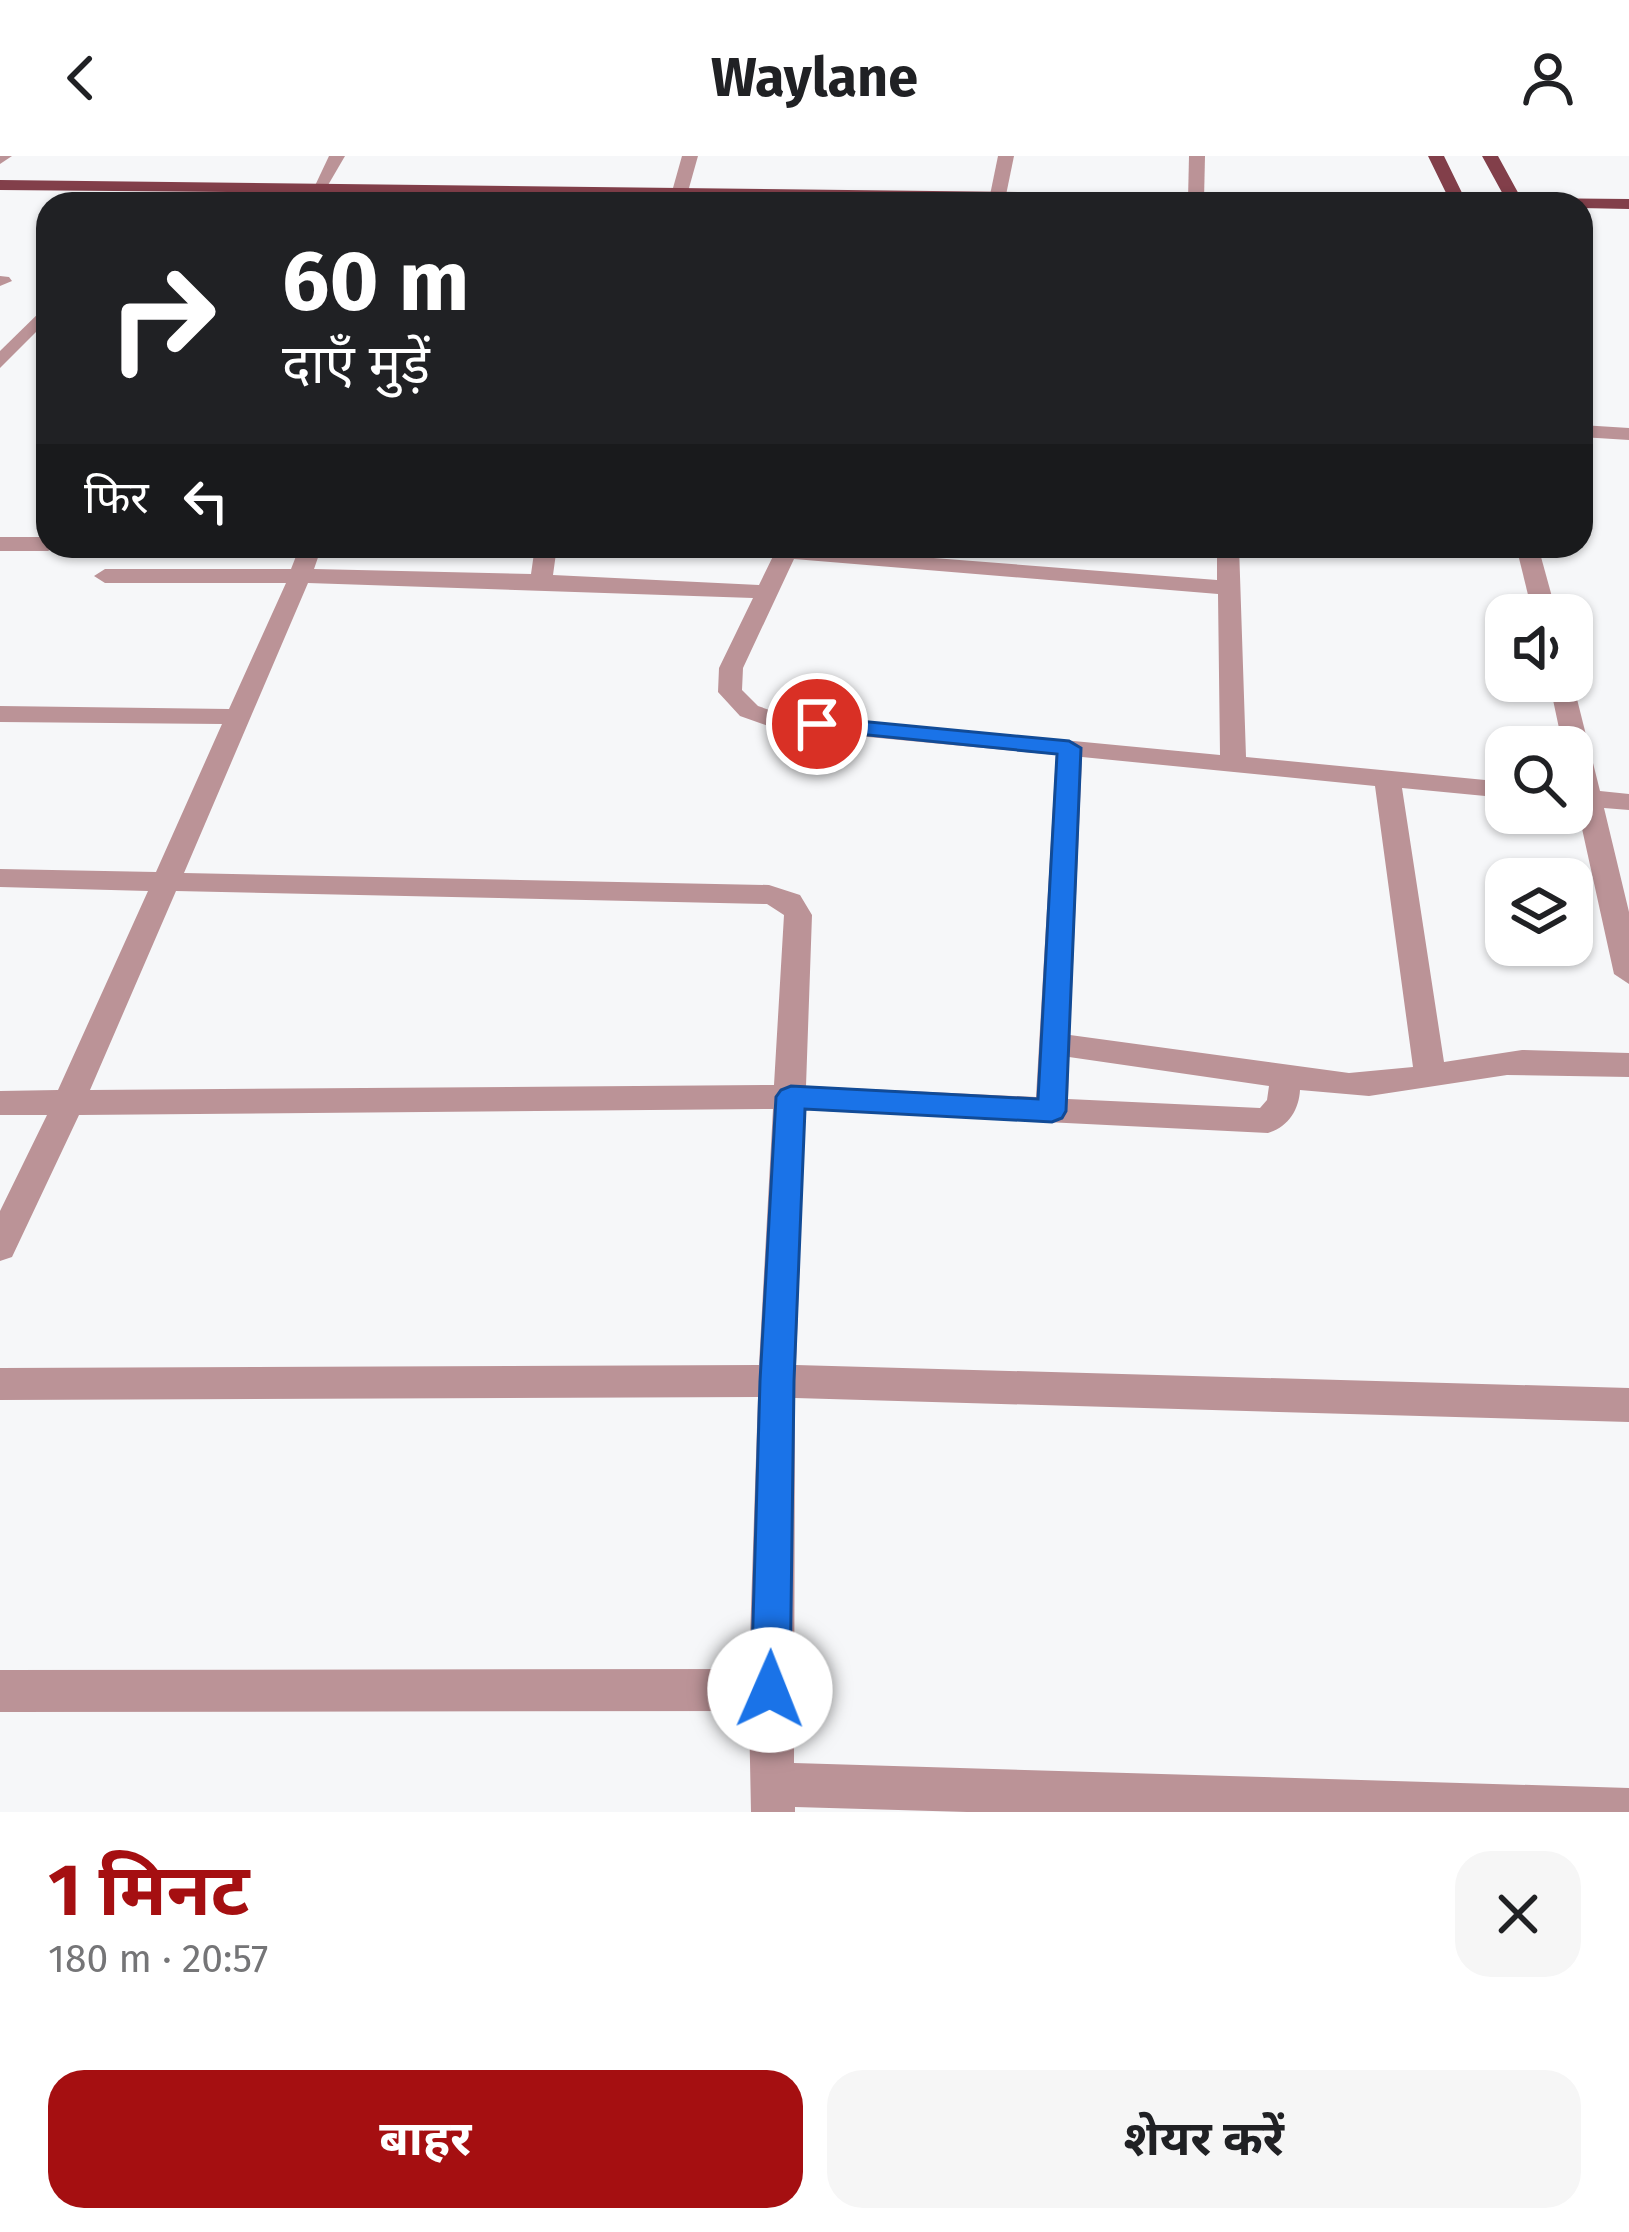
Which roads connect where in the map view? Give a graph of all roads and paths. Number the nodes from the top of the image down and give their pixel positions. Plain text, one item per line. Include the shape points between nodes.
1 (337, 156) edge
2 (690, 156) edge
3 (1006, 156) edge
4 (1197, 156) edge
5 (1436, 156) edge
6 (1490, 156) edge
7 (0, 185) edge
8 (318, 189) junction
9 (350, 192) edge
10 (681, 192) edge
11 (999, 192) edge
12 (1196, 192) edge
13 (1454, 192) edge
14 (1509, 192) edge
15 (0, 198) edge
16 (36, 199) edge
17 (1593, 204) edge
18 (1629, 204) edge
19 (1593, 220) edge
20 (1629, 221) edge
21 (36, 322) edge
22 (0, 362) edge
23 (1593, 432) edge
24 (1629, 434) edge
25 (0, 544) edge
26 (36, 544) edge
27 (307, 558) edge
28 (544, 558) edge
29 (783, 558) edge
30 (890, 558) edge
31 (1228, 558) edge
32 (1531, 558) edge
33 (105, 576) dead end
34 (300, 576) junction
35 (541, 581) junction
36 (1229, 588) junction
37 (764, 592) junction
38 (1540, 594) edge
39 (0, 714) edge
40 (238, 717) junction
41 (1069, 748) junction
42 (1232, 764) junction
43 (1387, 779) junction
44 (1485, 788) edge
45 (1593, 798) edge
46 (1629, 802) edge
47 (1591, 834) edge
48 (0, 878) edge
49 (165, 883) junction
50 (1629, 974) edge
51 (1054, 1044) junction
52 (1629, 1065) edge
53 (1286, 1073) junction
54 (1430, 1073) junction
55 (791, 1097) junction
56 (69, 1102) junction
57 (0, 1103) edge
58 (1052, 1111) junction
59 (0, 1247) edge
60 (777, 1381) junction
61 (0, 1384) edge
62 (1629, 1405) edge
63 (770, 1690) junction
64 (0, 1691) edge
65 (773, 1798) edge
66 (1629, 1810) edge

1 - 8 street
2 - 10 street
3 - 11 street
4 - 12 street
5 - 13 main road
6 - 14 main road
7 - 8 main road
8 - 9 main road
15 - 16 main road
17 - 18 main road
19 - 20 main road
21 - 22 street
23 - 24 street
25 - 26 street
27 - 34 street
28 - 35 street
29 - 37 street
30 - 36 street
31 - 36 street
32 - 38 street
33 - 34 street
34 - 35 street
34 - 40 street
35 - 37 street
36 - 42 street
37 - 41 street via 731,668 730,692 749,711
39 - 40 street
40 - 49 street
41 - 42 street
41 - 51 street
42 - 43 street
43 - 44 street
43 - 54 street
45 - 46 street
47 - 50 street
48 - 49 street
49 - 55 street via 769,895 790,902 798,915
49 - 56 street
51 - 53 street
51 - 58 street
52 - 54 street via 1514,1062
53 - 54 street via 1394,1086
53 - 58 street via 1282,1104 1268,1121
55 - 56 street
55 - 58 street
55 - 60 street
56 - 57 street
56 - 59 street
60 - 61 street
60 - 62 street
60 - 63 street
63 - 64 street
63 - 65 street
65 - 66 street

